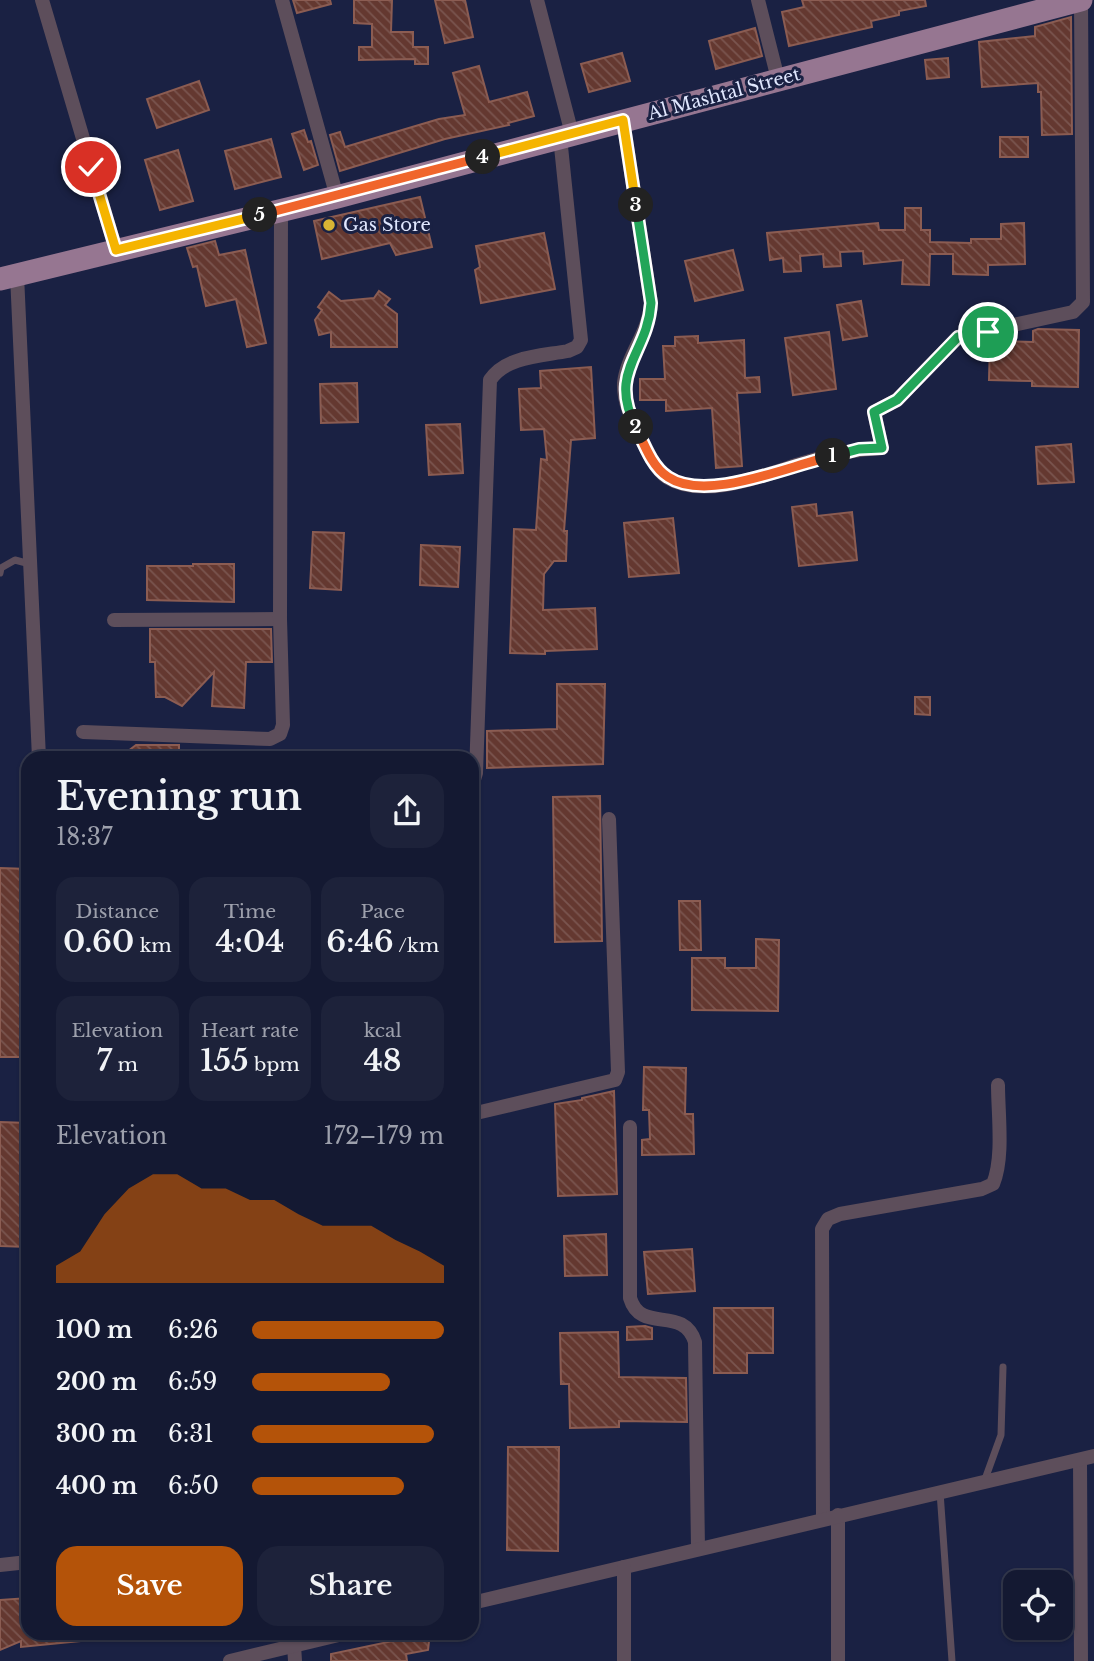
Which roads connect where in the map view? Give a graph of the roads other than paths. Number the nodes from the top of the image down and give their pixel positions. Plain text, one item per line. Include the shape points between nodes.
1 (42, 0) edge
2 (282, 0) edge
3 (537, 0) edge
4 (758, 0) edge
5 (1081, 0) edge
6 (778, 79) junction
7 (623, 120) junction
8 (566, 135) junction
9 (337, 197) junction
10 (281, 210) junction
11 (116, 250) junction
12 (9, 277) edge
13 (31, 564) junction
14 (0, 573) edge
15 (280, 619) junction
16 (114, 620) dead end
17 (83, 732) dead end
18 (39, 751) edge
19 (477, 751) edge
20 (609, 820) dead end
21 (998, 1085) dead end
22 (479, 1112) edge
23 (630, 1127) dead end
24 (1003, 1367) dead end
25 (1087, 1458) edge
26 (984, 1482) junction
27 (940, 1492) junction
28 (838, 1515) junction
29 (823, 1519) junction
30 (698, 1549) junction
31 (21, 1563) edge
32 (0, 1565) edge
33 (624, 1567) junction
34 (479, 1601) edge
35 (304, 1640) edge
36 (294, 1645) junction
37 (230, 1661) edge
38 (295, 1661) edge
39 (624, 1661) edge
40 (838, 1661) edge
41 (952, 1661) edge
42 (1081, 1661) edge

1 - 11 street
2 - 9 street
3 - 8 street
4 - 6 street
5 - 6 main road, Al Mashtal Street
5 - 7 street via 1083,302 1073,312 958,337 897,400 874,412 882,448 859,449 716,486 669,478 654,464 632,421 624,383 650,318 651,303
6 - 7 main road, Al Mashtal Street
7 - 8 main road, Al Mashtal Street
8 - 9 main road, Al Mashtal Street
8 - 19 street via 582,340 568,351 508,363 490,380
9 - 10 main road, Al Mashtal Street
10 - 11 main road, Al Mashtal Street
10 - 15 street
11 - 12 main road, Al Mashtal Street
12 - 13 street
13 - 14 lane via 15,560
13 - 18 street
15 - 16 street
15 - 17 street via 280,734 270,739
20 - 22 street via 618,1072 614,1080
21 - 29 street via 998,1160 993,1184 840,1214 828,1219 822,1229
23 - 30 street via 633,1309 644,1317 682,1323 695,1342
24 - 26 lane via 1001,1435
25 - 26 street
25 - 42 street
26 - 27 street
27 - 28 street
27 - 41 lane
28 - 29 street
28 - 40 street
29 - 30 street
30 - 33 street
31 - 32 street
33 - 34 street
33 - 39 street
35 - 36 street
36 - 37 street
36 - 38 street

